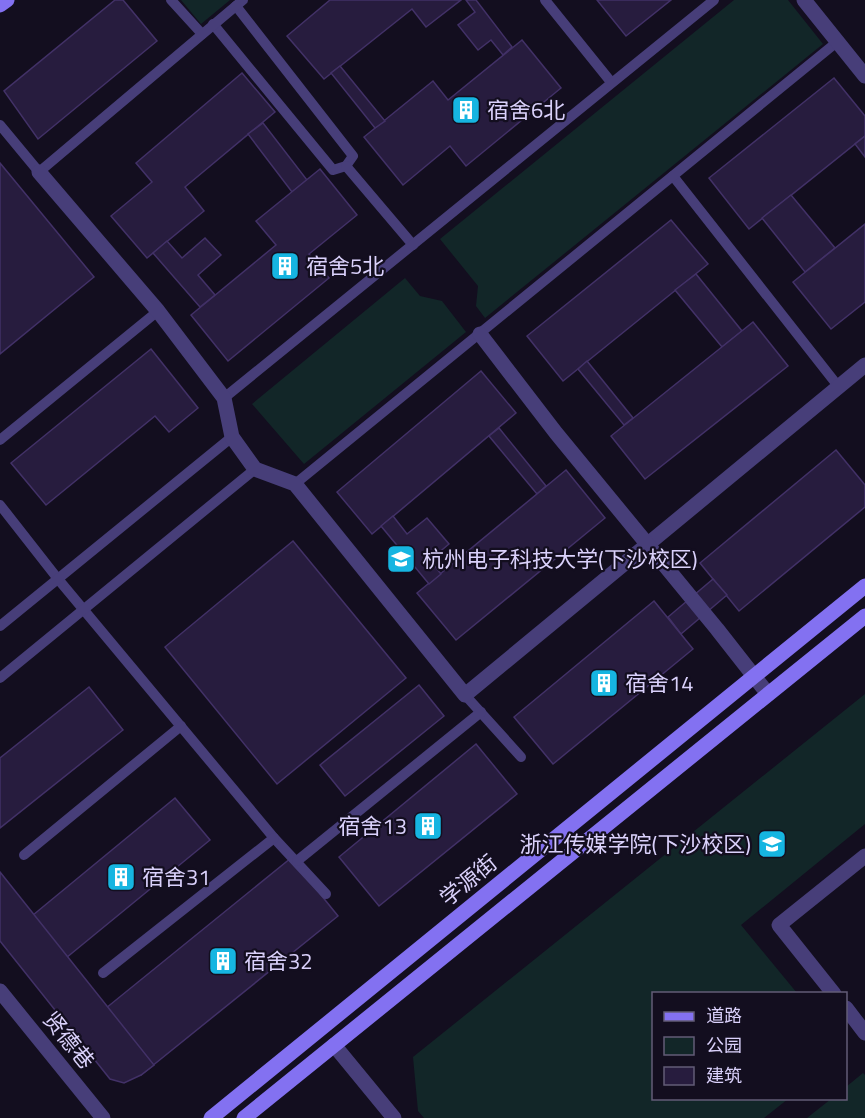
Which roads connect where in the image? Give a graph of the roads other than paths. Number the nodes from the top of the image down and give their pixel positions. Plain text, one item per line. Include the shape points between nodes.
1 (7, 0) edge
2 (171, 0) edge
3 (545, 0) edge
4 (714, 0) edge
5 (804, 0) edge
6 (239, 3) edge
7 (0, 5) edge
8 (213, 24) junction
9 (202, 34) junction
10 (837, 42) junction
11 (865, 76) edge
12 (611, 82) junction
13 (0, 125) edge
14 (346, 166) junction
15 (39, 172) junction
16 (672, 176) junction
17 (412, 245) junction
18 (158, 311) junction
19 (480, 334) junction
20 (865, 364) edge
21 (838, 386) junction
22 (224, 398) junction
23 (232, 437) junction
24 (0, 440) edge
25 (255, 469) junction
26 (295, 484) junction
27 (0, 505) edge
28 (647, 543) junction
29 (58, 579) junction
30 (865, 586) edge
31 (84, 609) junction
32 (865, 616) edge
33 (0, 626) edge
34 (754, 676) junction
35 (0, 678) edge
36 (768, 694) junction
37 (465, 695) junction
38 (481, 712) junction
39 (181, 726) junction
40 (521, 757) dead end
41 (274, 838) junction
42 (24, 855) dead end
43 (865, 856) edge
44 (297, 861) junction
45 (326, 894) dead end
46 (103, 973) dead end
47 (0, 991) edge
48 (833, 992) edge
49 (847, 1009) edge
50 (865, 1033) edge
51 (334, 1045) junction
52 (103, 1118) edge
53 (210, 1118) edge
54 (244, 1118) edge
55 (394, 1118) edge

1 - 7 main road
2 - 9 lane
3 - 12 lane
4 - 12 lane
5 - 10 street
6 - 8 lane
6 - 14 lane via 353,156
8 - 9 lane
8 - 14 lane via 333,170
9 - 15 lane
10 - 11 street
10 - 16 lane
12 - 17 lane
13 - 15 lane
14 - 17 lane
15 - 18 street
16 - 19 lane
16 - 21 lane
17 - 22 lane
18 - 22 street
18 - 24 lane
19 - 26 lane
19 - 28 street
20 - 21 street
21 - 28 street
22 - 23 street
23 - 25 street
23 - 29 lane
25 - 26 street
25 - 31 lane
26 - 37 street
27 - 29 lane
28 - 34 street
28 - 37 street
29 - 31 lane
29 - 33 lane
30 - 34 main road, 学源街
31 - 35 lane
31 - 39 lane
32 - 36 main road, 学源街
34 - 36 street
34 - 53 main road, 学源街
36 - 51 main road, 学源街
37 - 38 lane
38 - 40 lane
38 - 44 lane
39 - 41 lane
39 - 42 lane
41 - 44 lane
41 - 46 lane
43 - 48 street via 779,925
44 - 45 lane
47 - 52 street, 贤德巷
49 - 50 street
51 - 54 main road, 学源街
51 - 55 street

